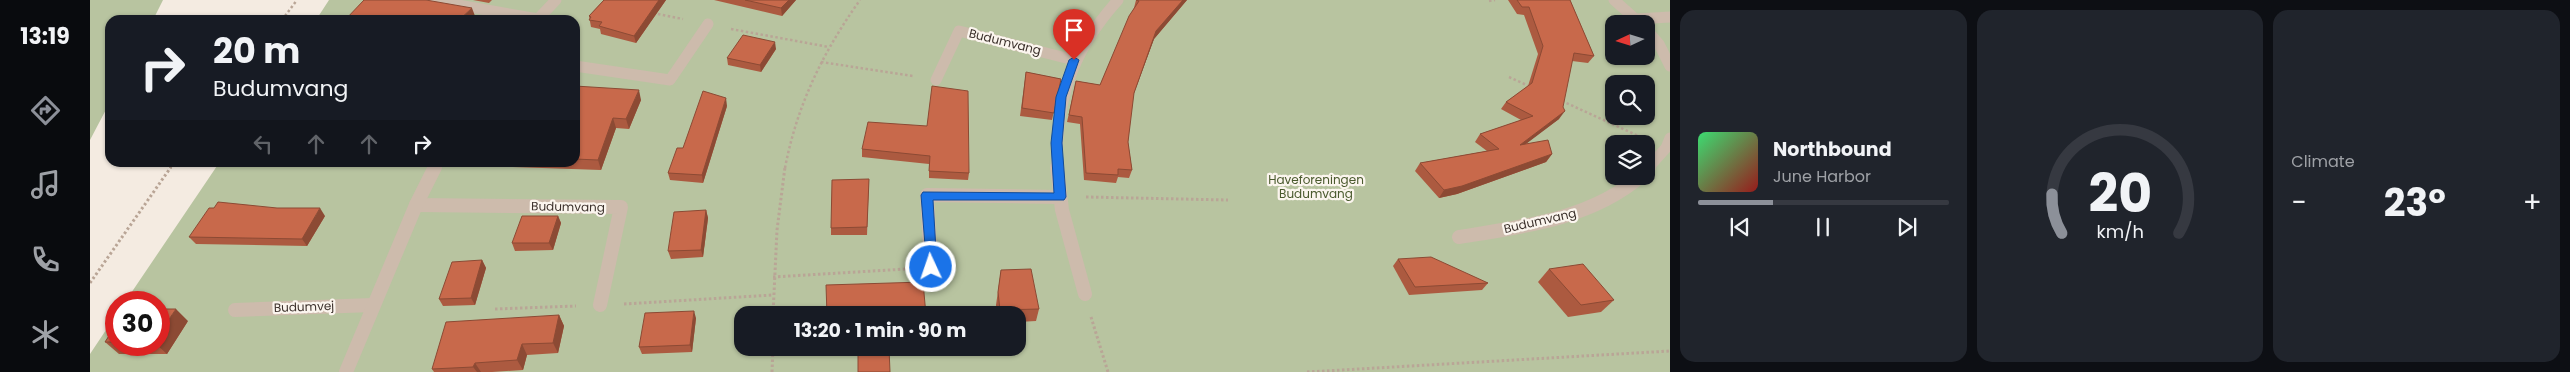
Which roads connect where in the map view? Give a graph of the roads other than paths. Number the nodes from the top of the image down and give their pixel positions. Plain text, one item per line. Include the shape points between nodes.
1 (430, 0) edge
2 (556, 0) edge
3 (1118, 0) edge
4 (1614, 0) edge
5 (511, 15) edge
6 (542, 15) edge
7 (1632, 15) edge
8 (1670, 17) edge
9 (1655, 19) edge
10 (708, 24) road end
11 (1655, 39) edge
12 (1074, 60) junction
13 (1670, 66) edge
14 (580, 67) edge
15 (936, 80) road end
16 (1669, 146) edge
17 (1655, 161) edge
18 (435, 167) edge
19 (1633, 185) edge
20 (1060, 197) junction
21 (416, 205) junction
22 (1460, 237) dead end
23 (931, 267) road end
24 (1085, 294) road end
25 (373, 305) junction
26 (600, 305) road end
27 (235, 310) dead end
28 (346, 372) edge

1 - 5 street
2 - 6 street
3 - 12 street via 1089,34
4 - 7 street
8 - 9 street
10 - 14 street via 670,80
11 - 13 street
12 - 15 street, Budumvang via 959,31
12 - 20 street via 1061,97 1056,143
16 - 17 street
18 - 21 street
19 - 22 street, Budumvang via 1580,212
20 - 23 street via 927,195
20 - 24 street
21 - 25 street
21 - 26 street, Budumvang via 621,207
25 - 27 street, Budumvej
25 - 28 street

